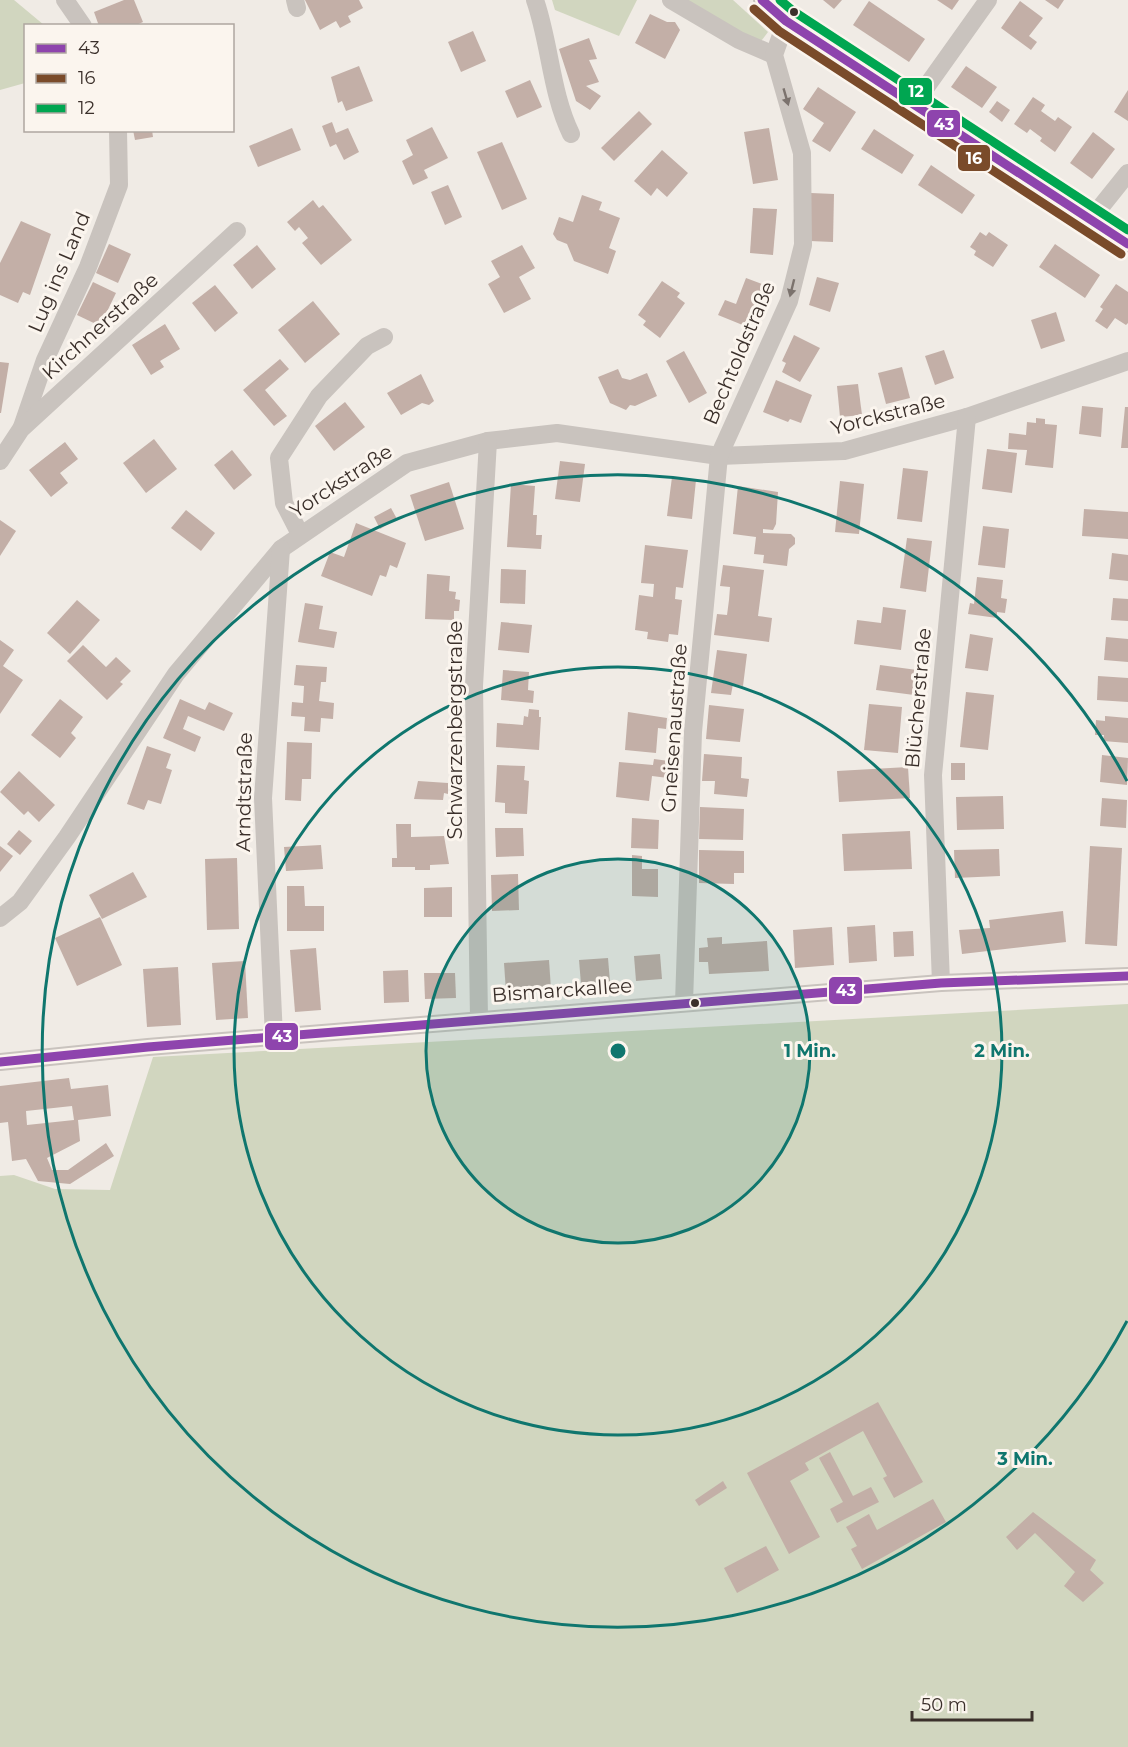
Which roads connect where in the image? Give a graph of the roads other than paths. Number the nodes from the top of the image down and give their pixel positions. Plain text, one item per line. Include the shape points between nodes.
1 (65, 0) edge
2 (534, 0) edge
3 (671, 0) edge
4 (762, 0) edge
5 (988, 0) edge
6 (786, 21) junction
7 (83, 24) edge
8 (774, 55) junction
9 (914, 104) junction
10 (118, 132) edge
11 (571, 134) dead end
12 (1128, 172) edge
13 (1091, 219) junction
14 (237, 231) dead end
15 (1128, 244) edge
16 (384, 337) dead end
17 (1128, 361) edge
18 (967, 417) junction
19 (21, 429) junction
20 (488, 441) junction
21 (719, 456) junction
22 (0, 461) edge
23 (300, 534) junction
24 (281, 549) junction
25 (0, 918) edge
26 (1128, 976) edge
27 (941, 983) junction
28 (684, 1003) junction
29 (479, 1019) junction
30 (274, 1037) junction
31 (0, 1062) edge

1 - 7 street
2 - 11 street
3 - 8 street via 739,40
4 - 6 street
5 - 9 street
6 - 8 street
6 - 9 street
8 -> 21 street, Bechtoldstraße via 802,153 803,245 789,301
9 - 13 street
10 - 19 street, Lug ins Land via 119,184 88,267 45,360
12 - 13 street
13 - 15 street
14 - 19 street, Kirchnerstraße
16 - 23 street via 367,346 319,396 279,458 284,503
17 - 18 street, Yorckstraße
18 - 21 street, Yorckstraße via 844,451
18 - 27 street, Blücherstraße via 933,775
19 - 22 street, Kirchnerstraße
20 - 21 street, Yorckstraße via 557,433
20 - 23 street, Yorckstraße via 407,463
20 - 29 street, Schwarzenbergstraße via 474,686
21 - 28 street, Gneisenaustraße via 693,732
23 - 24 street, Yorckstraße
24 - 25 street, Yorckstraße via 162,692 67,837 20,902
24 - 30 street, Arndtstraße via 262,798
26 - 27 street, Bismarckallee
27 - 28 street, Bismarckallee
28 - 29 street, Bismarckallee
29 - 30 street, Bismarckallee
30 - 31 street, Bismarckallee

